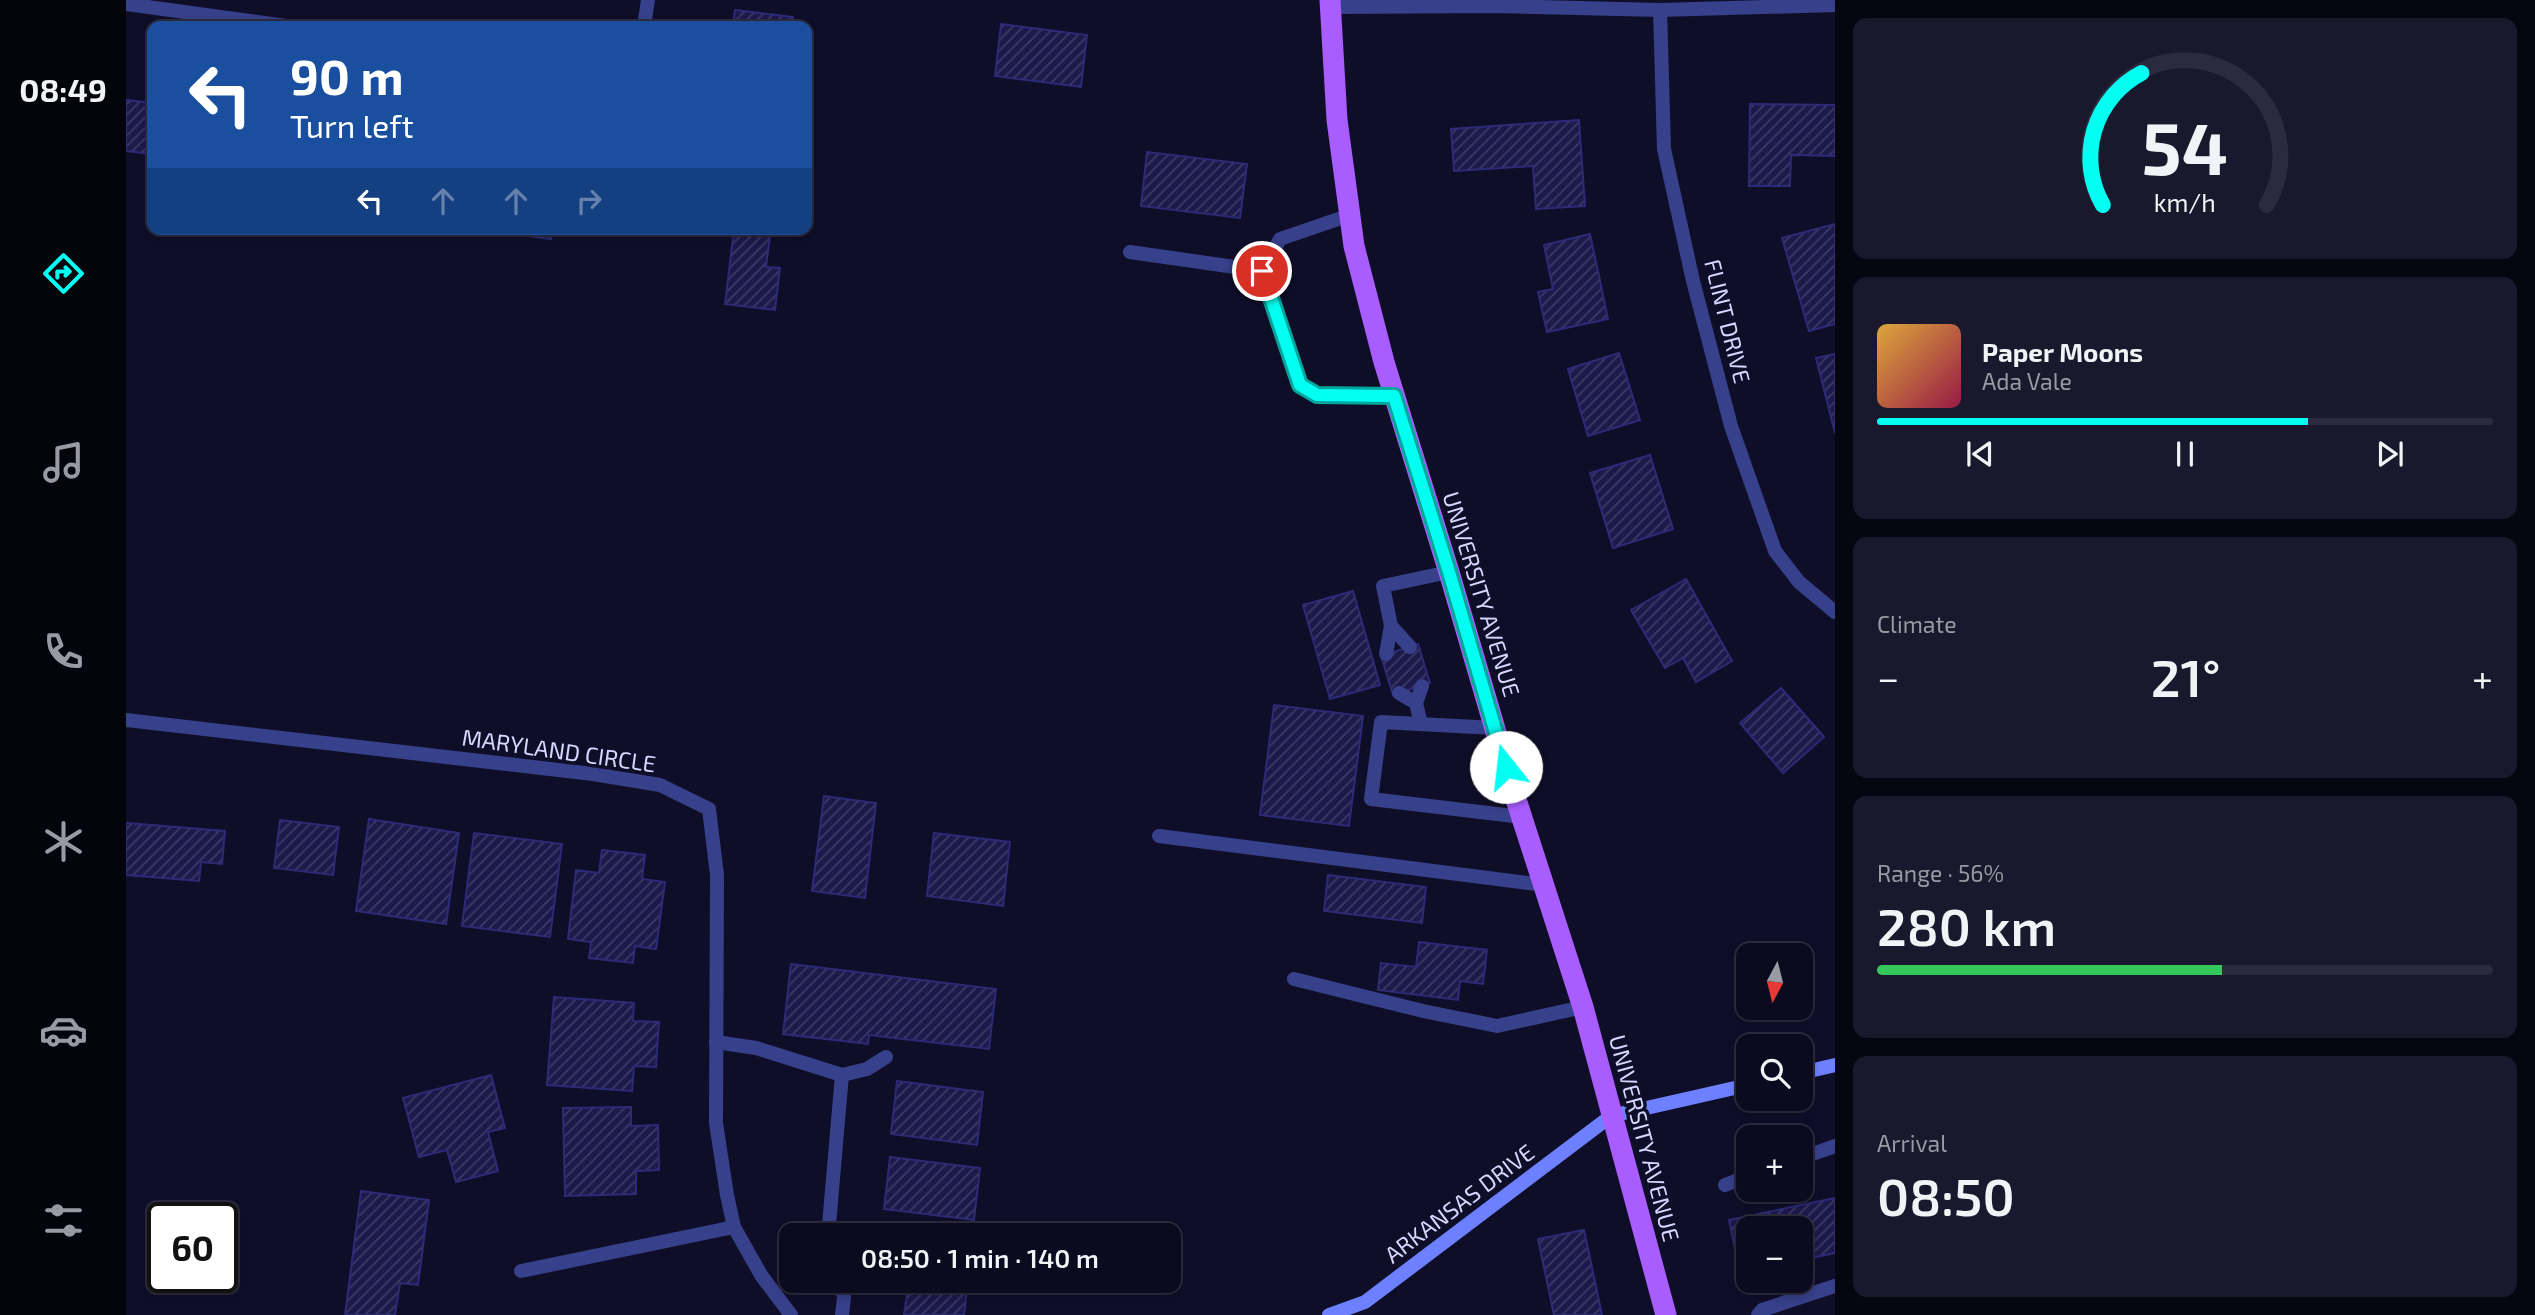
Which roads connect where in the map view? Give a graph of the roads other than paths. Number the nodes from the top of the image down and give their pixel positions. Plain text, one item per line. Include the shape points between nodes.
1 (648, 0) edge
2 (1330, 3) edge
3 (126, 5) edge
4 (1835, 5) edge
5 (1660, 10) junction
6 (248, 21) edge
7 (645, 21) edge
8 (1350, 215) junction
9 (1130, 252) dead end
10 (1262, 271) junction
11 (1394, 396) junction
12 (1449, 572) junction
13 (1835, 612) edge
14 (1391, 626) junction
15 (1410, 647) dead end
16 (1386, 654) dead end
17 (1422, 686) dead end
18 (1399, 693) dead end
19 (1416, 703) junction
20 (126, 720) edge
21 (1421, 724) junction
22 (1495, 728) junction
23 (1522, 817) junction
24 (1159, 836) dead end
25 (1544, 885) junction
26 (1294, 979) dead end
27 (1583, 1007) junction
28 (716, 1042) junction
29 (886, 1057) dead end
30 (1835, 1065) edge
31 (1813, 1070) edge
32 (842, 1075) junction
33 (1736, 1089) edge
34 (1611, 1116) junction
35 (1835, 1146) edge
36 (1813, 1154) edge
37 (1736, 1181) edge
38 (1725, 1185) dead end
39 (829, 1223) edge
40 (734, 1227) junction
41 (521, 1272) dead end
42 (1835, 1286) edge
43 (843, 1293) edge
44 (791, 1315) edge
45 (842, 1315) edge
46 (1329, 1315) edge
47 (1666, 1315) edge
48 (1758, 1315) edge

1 - 7 street
2 - 5 street
2 - 8 main road, UNIVERSITY AVENUE via 1337,120
3 - 6 street
4 - 5 street
5 - 13 street, FLINT DRIVE via 1664,149 1731,426 1775,551 1799,582
8 - 10 street via 1280,239
8 - 11 main road, UNIVERSITY AVENUE
9 - 10 street
10 - 11 street via 1300,385 1317,395
11 - 12 main road, UNIVERSITY AVENUE
12 - 14 street via 1383,586
12 - 22 main road, UNIVERSITY AVENUE
14 - 15 street
14 - 16 street
17 - 19 street
18 - 19 street
19 - 21 street
20 - 28 street, MARYLAND CIRCLE via 593,774 660,785 709,809 717,875
21 - 22 street
21 - 23 street via 1381,722 1371,799
22 - 23 main road, UNIVERSITY AVENUE
23 - 25 main road, UNIVERSITY AVENUE
24 - 25 street
25 - 27 main road, UNIVERSITY AVENUE
26 - 27 street via 1497,1026
27 - 34 main road, UNIVERSITY AVENUE
28 - 32 street via 756,1048
28 - 40 street, MARYLAND CIRCLE via 716,1123
29 - 32 street via 867,1069
30 - 31 street
32 - 39 street
33 - 34 street
34 - 46 street, ARKANSAS DRIVE via 1365,1302
34 - 47 main road, UNIVERSITY AVENUE
35 - 36 street
37 - 38 street
40 - 41 street
40 - 44 street, MARYLAND CIRCLE
42 - 48 street
43 - 45 street

